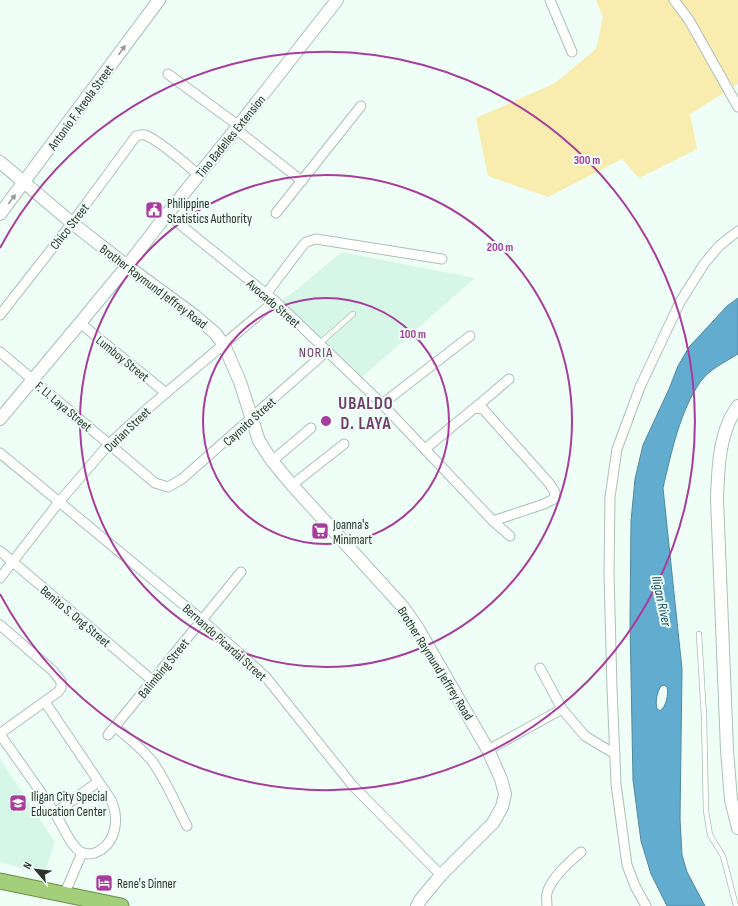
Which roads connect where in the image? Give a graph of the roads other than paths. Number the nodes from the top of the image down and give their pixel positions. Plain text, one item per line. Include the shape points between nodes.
1 (160, 0) edge
2 (337, 0) edge
3 (550, 0) edge
4 (674, 0) edge
5 (572, 52) dead end
6 (168, 74) dead end
7 (360, 106) dead end
8 (738, 107) edge
9 (238, 128) junction
10 (0, 162) edge
11 (199, 175) junction
12 (302, 181) junction
13 (24, 183) junction
14 (276, 213) dead end
15 (0, 214) edge
16 (167, 214) junction
17 (72, 223) junction
18 (738, 231) edge
19 (442, 259) dead end
20 (127, 266) junction
21 (266, 294) junction
22 (275, 301) junction
23 (0, 314) edge
24 (353, 314) dead end
25 (80, 323) junction
26 (470, 336) dead end
27 (319, 344) junction
28 (224, 345) junction
29 (327, 351) junction
30 (0, 352) edge
31 (32, 379) junction
32 (509, 379) dead end
33 (166, 393) junction
34 (382, 404) junction
35 (738, 406) edge
36 (475, 408) junction
37 (0, 419) edge
38 (252, 419) junction
39 (311, 428) dead end
40 (109, 444) junction
41 (344, 444) dead end
42 (425, 449) junction
43 (0, 454) edge
44 (272, 461) junction
45 (292, 485) junction
46 (168, 487) joint
47 (59, 502) junction
48 (493, 521) junction
49 (510, 536) dead end
50 (0, 551) edge
51 (13, 562) junction
52 (241, 572) dead end
53 (0, 578) edge
54 (202, 620) junction
55 (0, 625) edge
56 (699, 634) dead end
57 (540, 668) dead end
58 (152, 681) junction
59 (47, 705) dead end
60 (562, 709) junction
61 (115, 726) junction
62 (108, 735) dead end
63 (488, 750) junction
64 (616, 754) junction
65 (98, 782) junction
66 (55, 813) junction
67 (187, 826) dead end
68 (738, 828) edge
69 (581, 852) dead end
70 (82, 853) junction
71 (441, 875) junction
72 (0, 881) edge
73 (64, 895) junction
74 (121, 906) edge
75 (417, 906) edge
76 (547, 906) edge
77 (646, 906) edge
78 (736, 906) edge

13 -> 1 street, Antonio F. Areola Street
2 - 9 street, Tino Badelles Extension
3 - 5 street
4 - 8 street via 689,20
6 - 9 street
7 - 12 street
9 - 11 street, Tino Badelles Extension
9 - 12 street
10 - 13 street, Brother Raymund Jeffrey Road
11 - 16 street, Tino Badelles Extension
11 - 17 street, Chico Street via 155,140 141,134 136,136
12 - 14 street
15 -> 13 street, Antonio F. Areola Street
13 - 17 street, Brother Raymund Jeffrey Road
16 - 20 street, Tino Badelles Extension
16 - 21 street, Avocado Street
17 - 20 street, Brother Raymund Jeffrey Road
17 - 23 street, Chico Street
18 - 64 street via 719,246 704,264 680,302 640,387 617,449 610,497 609,573
19 - 21 street via 311,240 300,249
20 - 25 street, Tino Badelles Extension
20 - 28 street, Brother Raymund Jeffrey Road via 195,316 215,333
21 - 22 street, Avocado Street
22 - 27 street, Avocado Street
22 - 28 street, Durian Street
24 - 27 lane
25 - 31 street, Tino Badelles Extension
25 - 33 street, Lumboy Street
26 - 34 street
27 - 29 street, Avocado Street
28 - 33 street, Durian Street
28 - 38 street, Brother Raymund Jeffrey Road
29 - 34 street, Avocado Street
29 - 38 street, Caymito Street
30 - 31 street, F. Ll. Laya Street
31 - 37 street, Tino Badelles Extension
31 - 40 street, F. Ll. Laya Street
32 - 36 street
33 - 40 street, Durian Street
34 - 42 street, Avocado Street
35 - 68 street via 732,414 724,438 718,468 717,499 727,750 731,800
36 - 42 street
36 - 48 street via 483,409 555,492 554,499 544,504
38 - 44 street, Brother Raymund Jeffrey Road via 259,441
38 - 46 street, Caymito Street via 182,480
39 - 44 street
40 - 46 street, F. Ll. Laya Street via 155,483
40 - 47 street, Durian Street
41 - 45 street
42 - 48 street, Avocado Street
43 - 47 street, Bernando Picardal Street
44 - 45 street, Brother Raymund Jeffrey Road
45 - 63 street, Brother Raymund Jeffrey Road via 403,607
47 - 51 street, Durian Street
47 - 54 street, Bernando Picardal Street
48 - 49 street, Avocado Street
50 - 51 street, Benito S. Ong Street
51 - 53 street, Durian Street
51 - 58 street, Benito S. Ong Street
52 - 54 street, Balimbing Street
54 - 58 street, Balimbing Street
54 - 71 street, Bernando Picardal Street via 265,676 353,786
55 - 66 street via 52,671 62,684 58,692 2,734
56 - 78 lane via 706,812 710,835 723,856
57 - 60 street
58 - 61 street, Balimbing Street
59 - 65 street
60 - 63 street
60 - 64 street via 585,736
61 - 62 street, Balimbing Street
61 - 67 street via 151,760
63 - 71 street, Brother Raymund Jeffrey Road via 505,794 502,807 493,823
64 - 77 street via 616,784 627,865
65 - 66 street
65 - 70 street via 115,810 115,826 104,848 95,853
66 - 70 street via 73,844
69 - 76 street via 554,879 547,894
70 - 73 street
71 - 75 street, Brother Raymund Jeffrey Road
72 - 73 highway
73 - 74 highway

